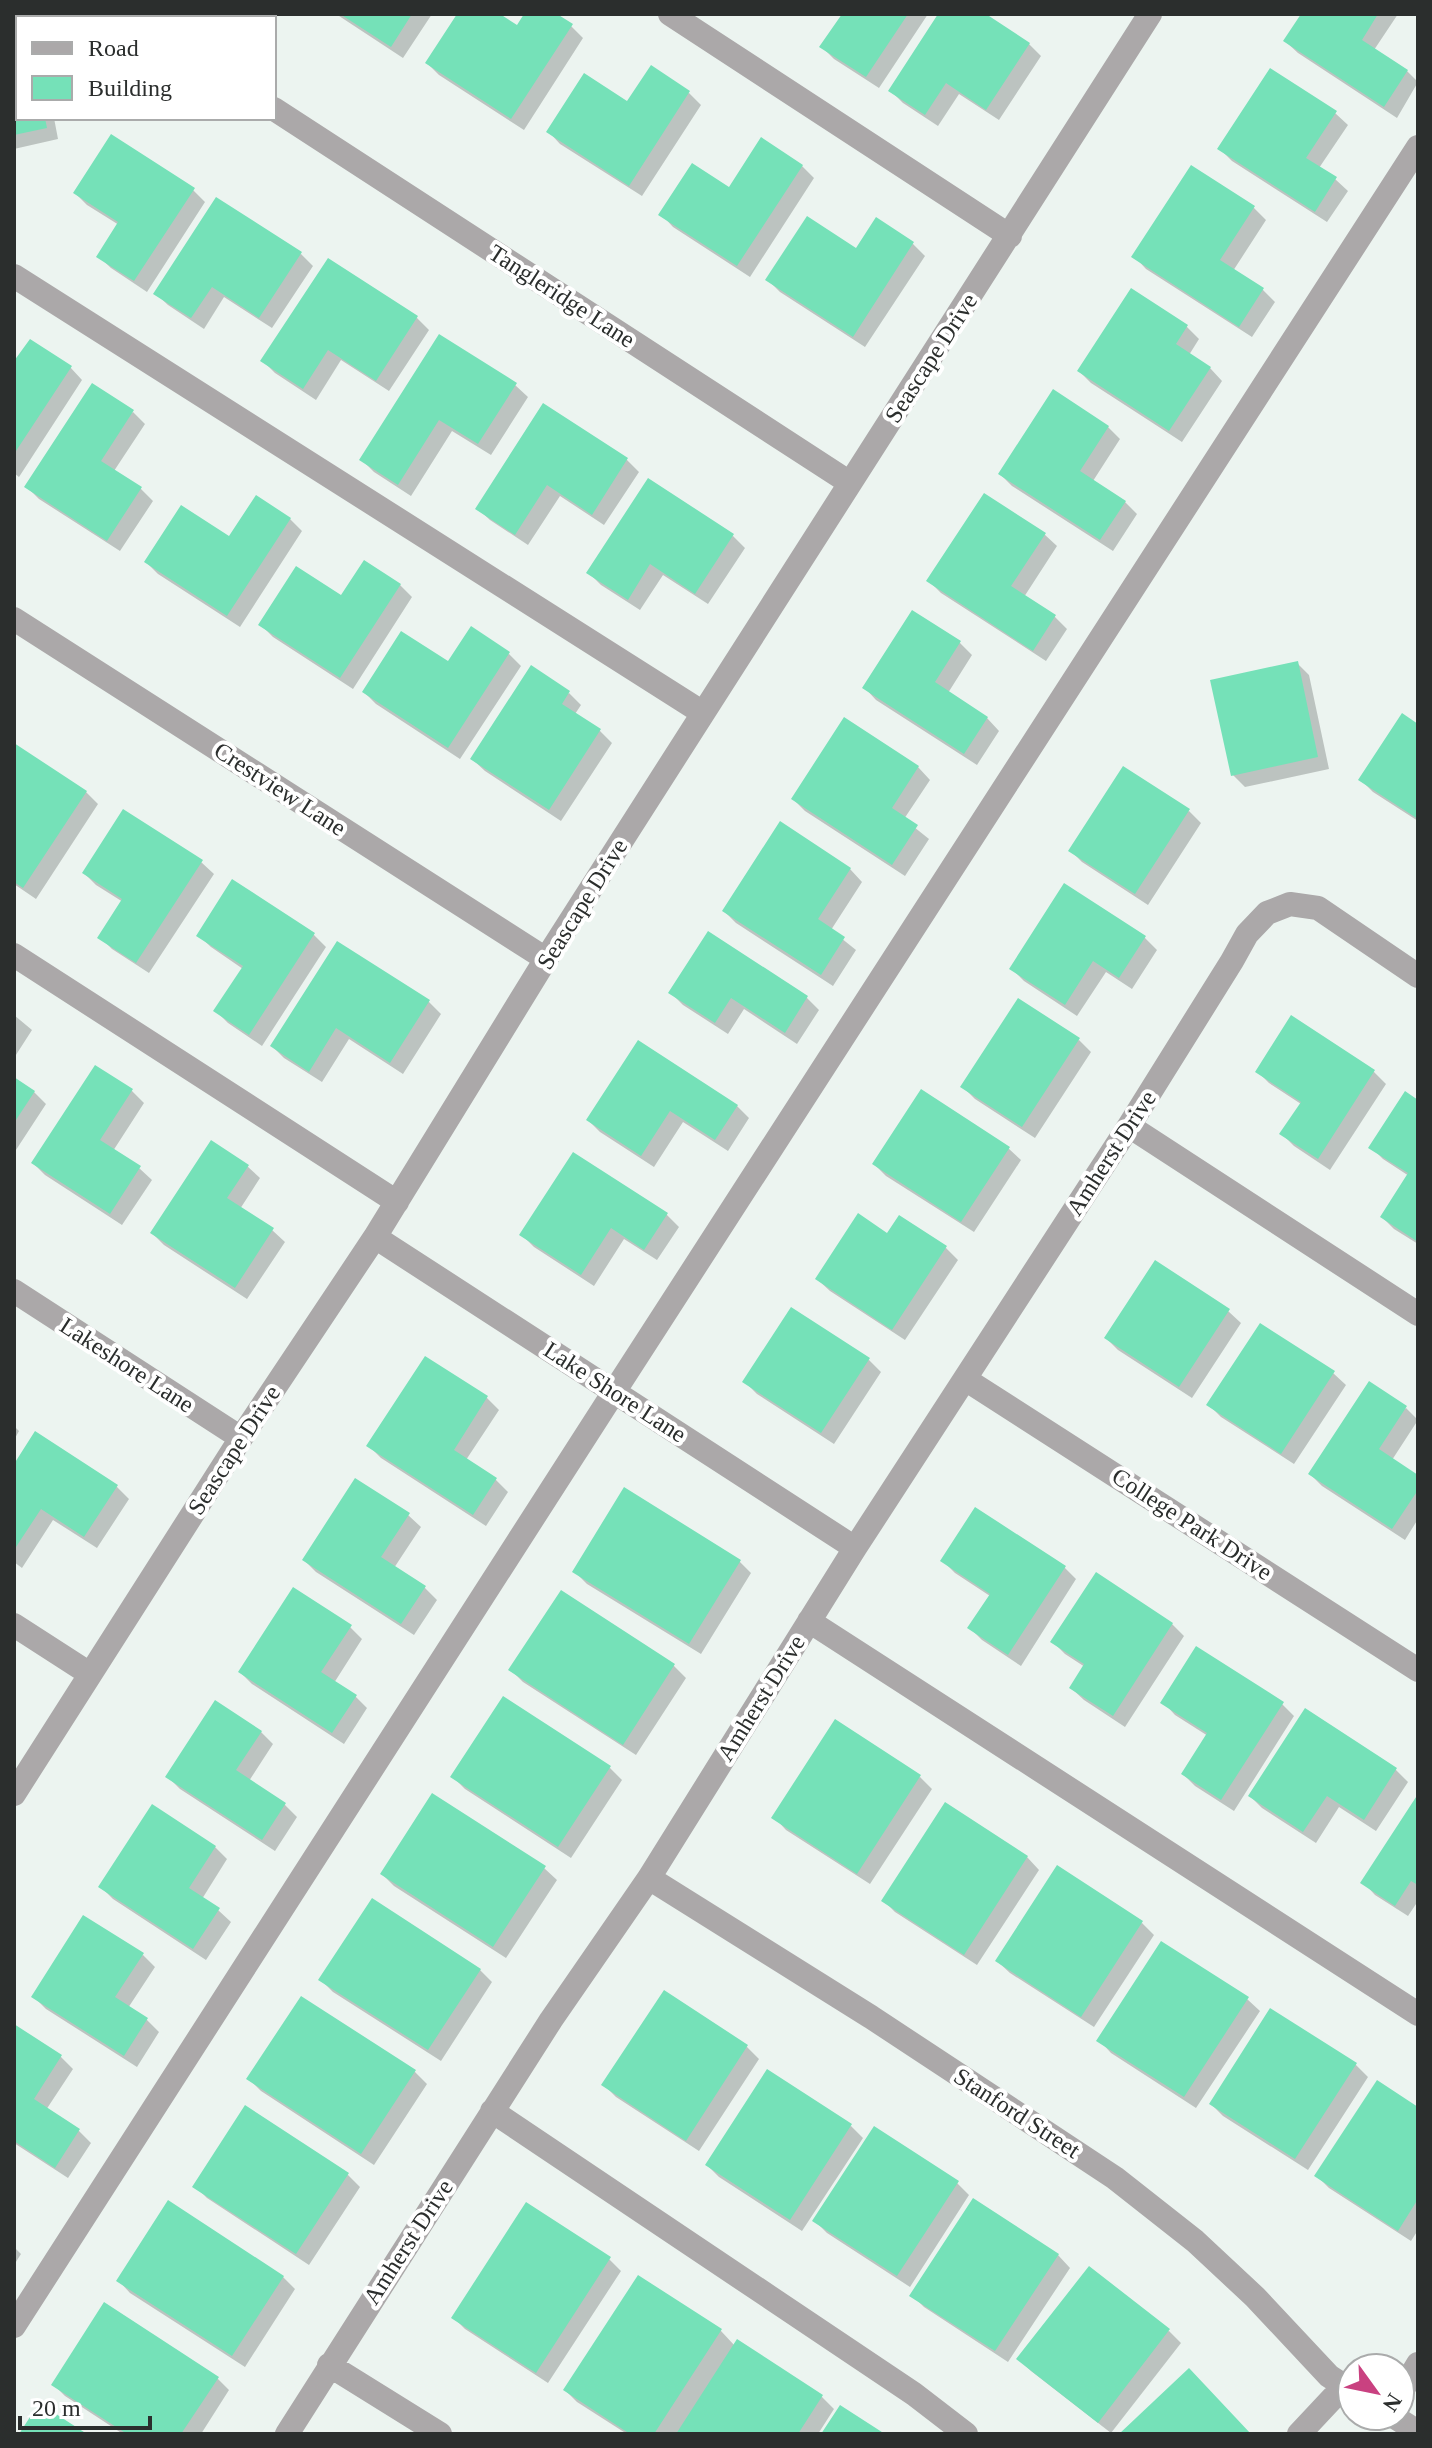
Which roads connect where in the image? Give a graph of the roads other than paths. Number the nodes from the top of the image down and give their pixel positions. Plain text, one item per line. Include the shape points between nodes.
1 (670, 14) edge
2 (1150, 14) edge
3 (276, 110) edge
4 (1418, 147) edge
5 (1010, 236) junction
6 (14, 276) edge
7 (850, 483) junction
8 (14, 619) edge
9 (703, 713) junction
10 (14, 955) edge
11 (546, 959) junction
12 (1418, 976) edge
13 (1129, 1126) junction
14 (397, 1202) junction
15 (375, 1237) junction
16 (14, 1291) edge
17 (1418, 1314) edge
18 (965, 1379) junction
19 (614, 1392) junction
20 (241, 1438) junction
21 (855, 1548) junction
22 (809, 1621) junction
23 (14, 1625) edge
24 (1418, 1670) edge
25 (90, 1674) junction
26 (14, 1794) edge
27 (649, 1878) junction
28 (1418, 2014) edge
29 (492, 2111) junction
30 (14, 2326) edge
31 (329, 2365) junction
32 (1336, 2380) edge
33 (1336, 2399) edge
34 (287, 2434) edge
35 (440, 2434) edge
36 (966, 2434) edge
37 (1299, 2434) edge

1 - 5 street
2 - 5 street, Seascape Drive
3 - 7 street, Tangleridge Lane
4 - 19 street
5 - 7 street, Seascape Drive
6 - 9 street
7 - 9 street, Seascape Drive
8 - 11 street, Crestview Lane
9 - 11 street, Seascape Drive
10 - 14 street
11 - 14 street, Seascape Drive
12 - 13 street, Amherst Drive via 1318,908 1290,904 1267,913 1247,934
13 - 17 street
13 - 18 street, Amherst Drive
14 - 15 street, Seascape Drive
15 - 19 street, Lake Shore Lane
15 - 20 street, Seascape Drive
16 - 20 street, Lakeshore Lane
18 - 21 street, Amherst Drive
18 - 24 street, College Park Drive
19 - 21 street, Lake Shore Lane
19 - 30 street
20 - 25 street, Seascape Drive
21 - 22 street, Amherst Drive
22 - 27 street, Amherst Drive
22 - 28 street
23 - 25 street
25 - 26 street, Seascape Drive
27 - 29 street, Amherst Drive
27 - 32 street, Stanford Street via 1115,2178 1195,2241
29 - 31 street, Amherst Drive
29 - 36 street
31 - 34 street, Amherst Drive
31 - 35 street
33 - 37 street

